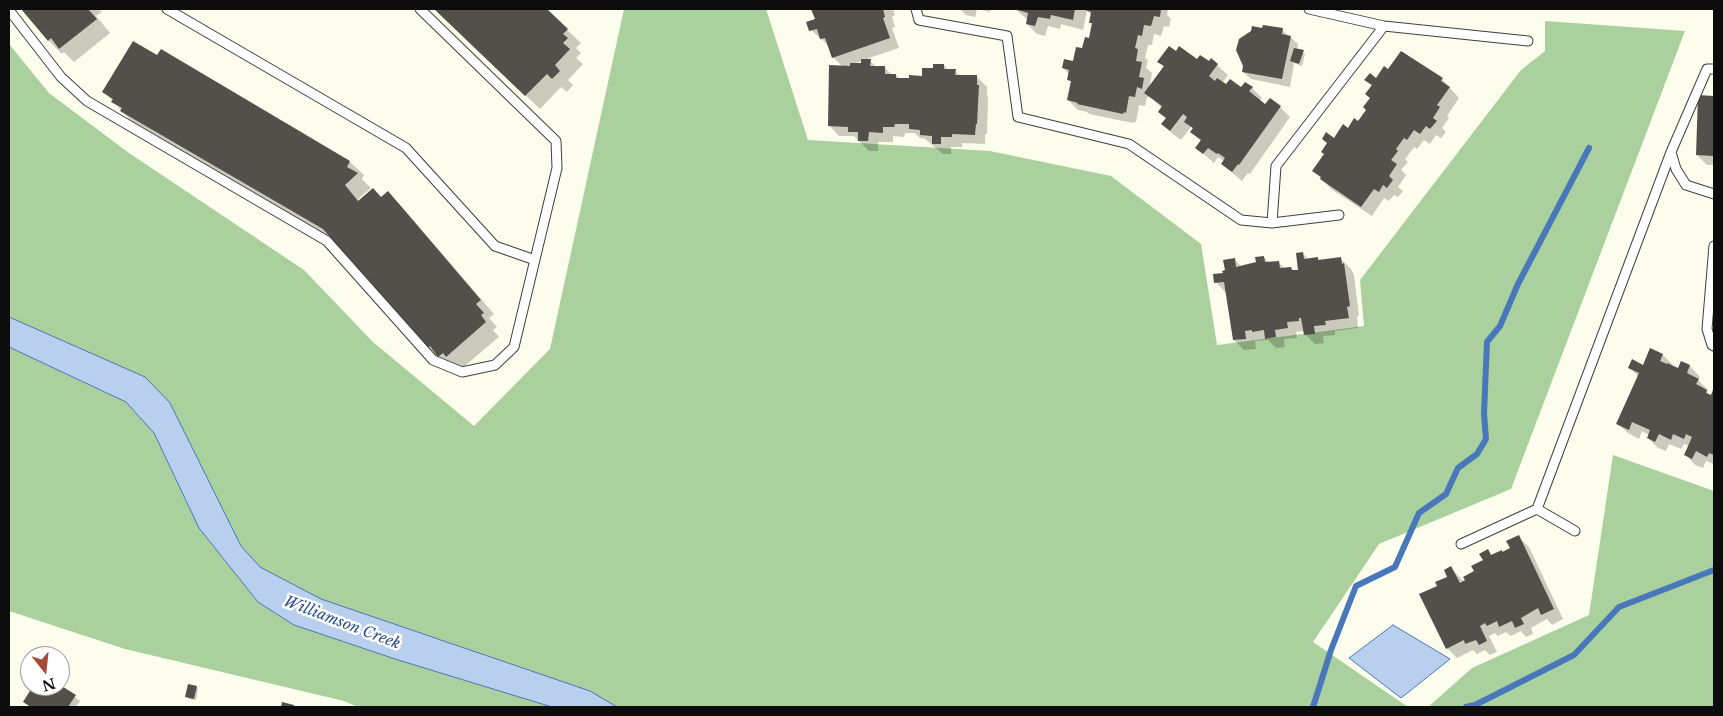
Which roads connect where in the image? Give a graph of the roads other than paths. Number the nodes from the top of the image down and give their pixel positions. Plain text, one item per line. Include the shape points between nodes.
1 (166, 9) edge
2 (420, 9) edge
3 (916, 9) edge
4 (1309, 9) edge
5 (9, 10) edge
6 (1384, 26) junction
7 (1528, 41) dead end
8 (1714, 69) edge
9 (1672, 152) junction
10 (1714, 194) edge
11 (1339, 215) dead end
12 (1272, 223) junction
13 (1714, 246) edge
14 (534, 260) junction
15 (1714, 346) edge
16 (1537, 509) junction
17 (1575, 531) dead end
18 (1461, 544) dead end

1 - 14 lane via 406,148 495,246
2 - 14 lane via 556,141 557,168
3 - 12 lane via 920,20 1006,36 1018,117 1129,144 1241,220
4 - 6 lane
5 - 14 lane via 61,77 87,100 327,241 433,360 462,372 495,365 514,347
6 - 7 lane
6 - 12 lane via 1276,166
8 - 9 lane via 1707,69
9 - 10 lane via 1676,169 1686,185
9 - 16 lane
11 - 12 lane
13 - 15 lane via 1707,329
16 - 17 lane
16 - 18 lane

